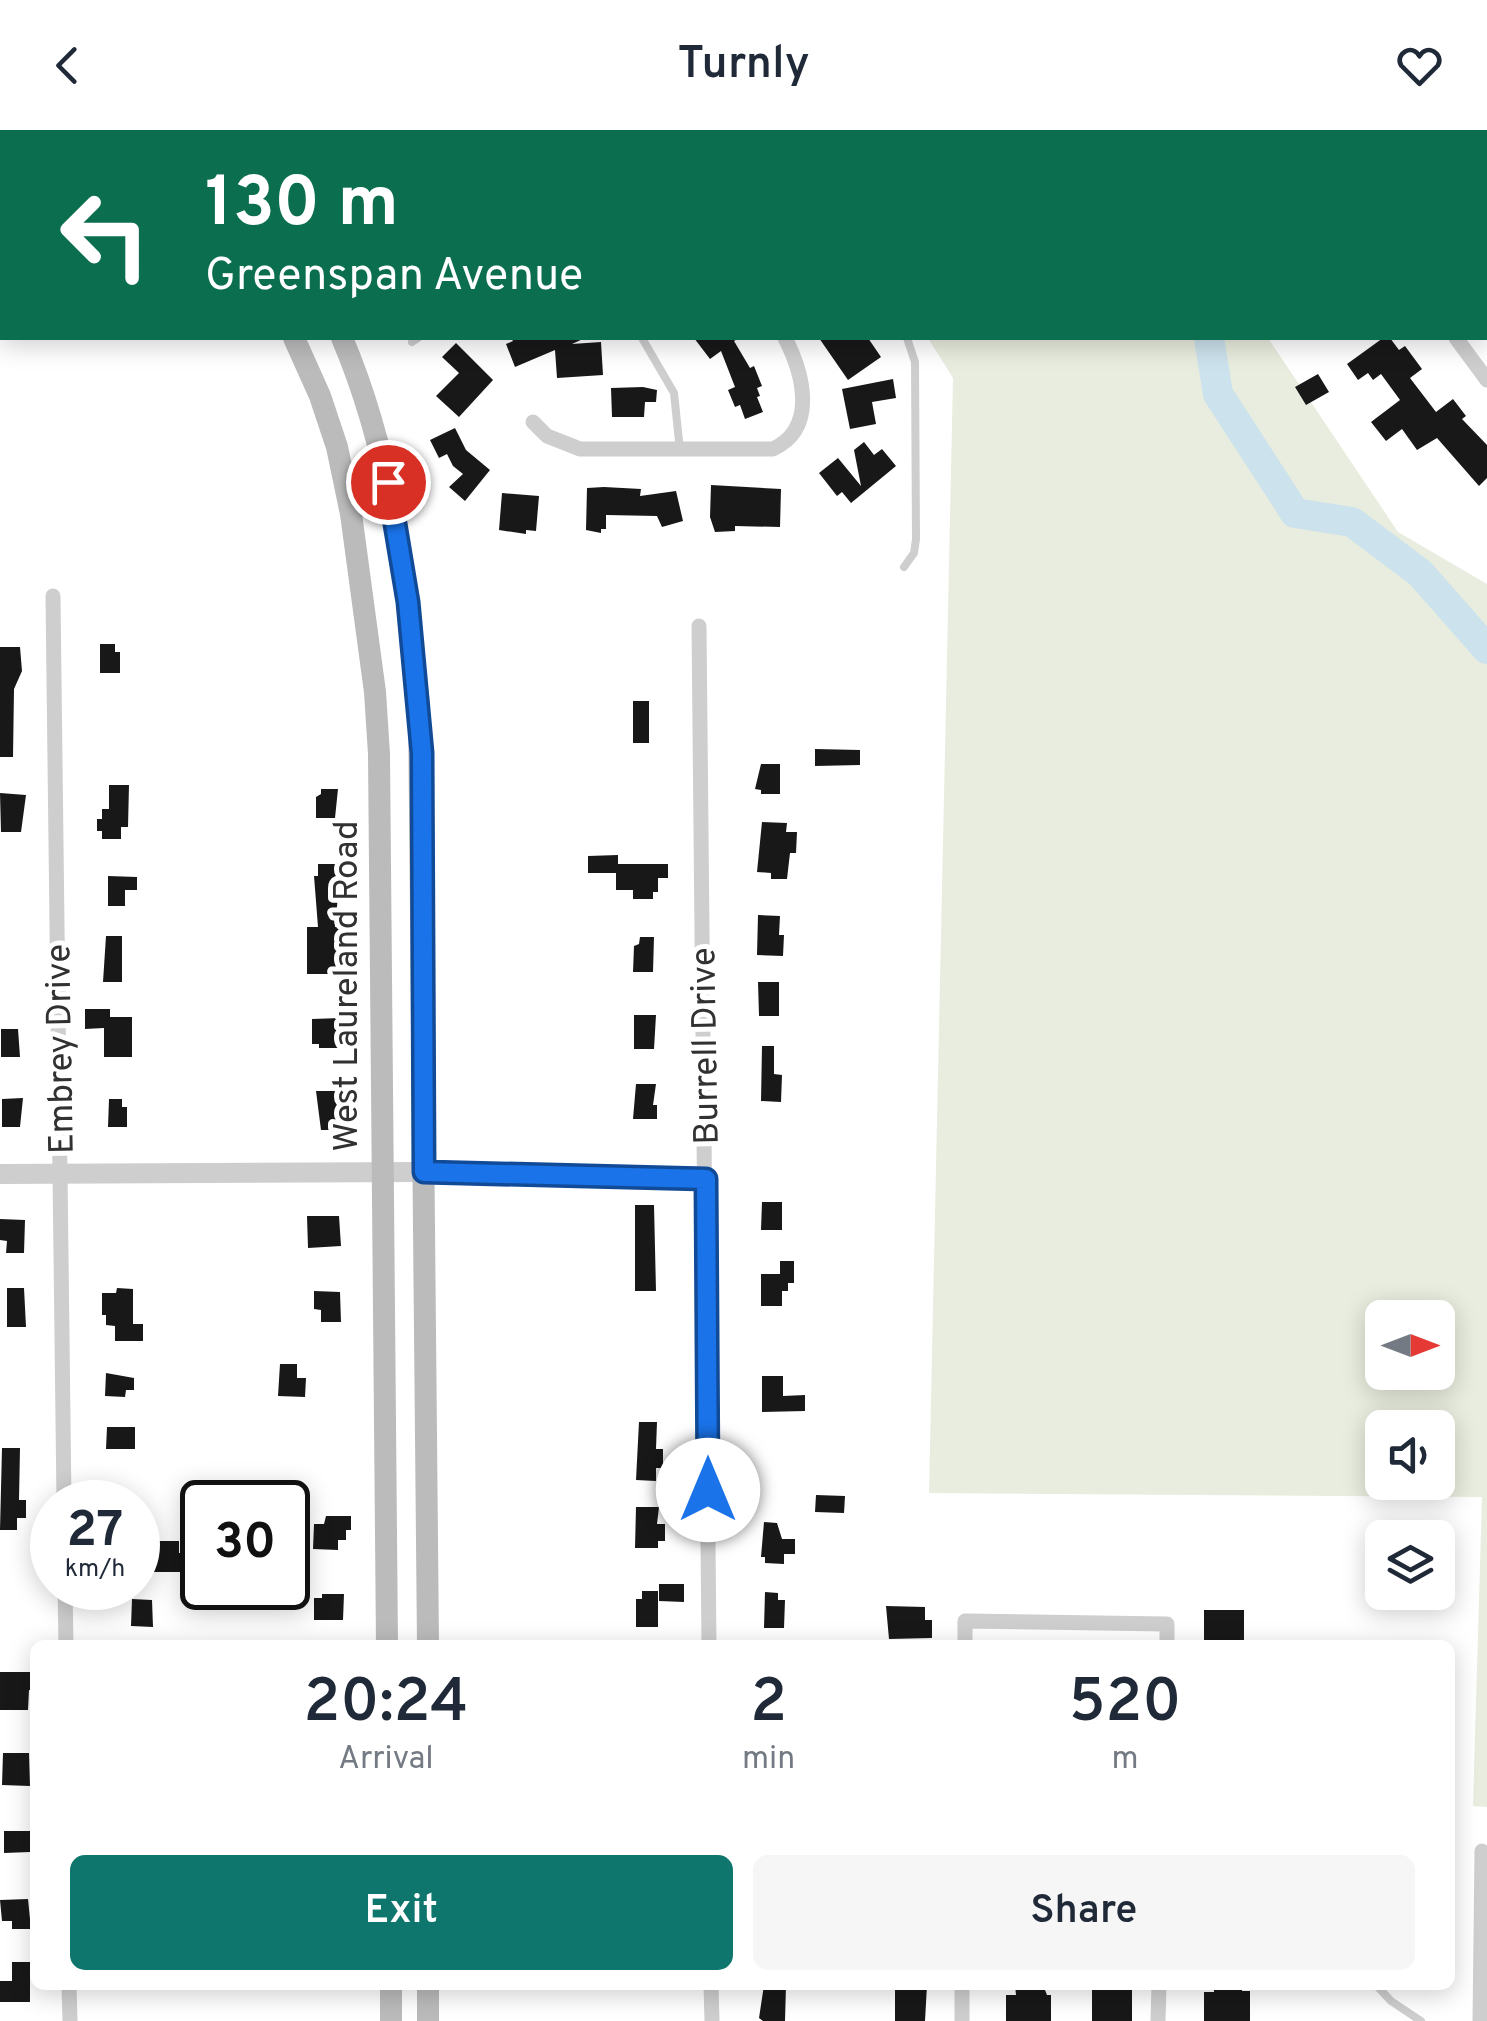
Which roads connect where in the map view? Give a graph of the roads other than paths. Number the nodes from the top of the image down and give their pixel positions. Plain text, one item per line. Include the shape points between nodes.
1 (295, 340) edge
2 (343, 340) edge
3 (643, 340) edge
4 (786, 340) edge
5 (908, 340) edge
6 (1457, 340) edge
7 (1487, 380) edge
8 (533, 422) dead end
9 (680, 451) junction
10 (904, 567) dead end
11 (52, 596) dead end
12 (699, 626) dead end
13 (422, 753) junction
14 (378, 754) junction
15 (380, 1172) junction
16 (424, 1172) junction
17 (0, 1174) edge
18 (61, 1174) junction
19 (706, 1179) junction
20 (64, 1480) edge
21 (65, 1610) edge
22 (66, 1640) edge
23 (387, 1640) edge
24 (428, 1640) edge
25 (709, 1640) edge
26 (965, 1640) edge
27 (1166, 1640) edge
28 (1482, 1851) dead end
29 (70, 1990) edge
30 (391, 1990) edge
31 (428, 1990) edge
32 (712, 1990) edge
33 (962, 1990) edge
34 (1159, 1990) edge
35 (1380, 1990) edge
36 (70, 2021) edge
37 (391, 2021) edge
38 (428, 2021) edge
39 (712, 2021) edge
40 (962, 2021) edge
41 (1158, 2021) edge
42 (1421, 2021) edge
43 (1480, 2021) edge

1 - 14 main road, West Laureland Road via 337,447 351,514
2 - 13 main road via 362,384 396,521
3 - 9 lane via 674,394
4 - 9 street via 802,377 800,418 787,442 757,451
5 - 10 lane via 915,362 916,539
6 - 7 street
8 - 9 street via 564,446
11 - 18 street, Embrey Drive
12 - 19 street, Burrell Drive
13 - 14 main road
13 - 16 main road
14 - 15 main road, West Laureland Road
15 - 16 street
15 - 18 street
15 - 23 main road, West Laureland Road
16 - 19 street
16 - 24 main road
17 - 18 street
18 - 20 street, Embrey Drive
19 - 25 street, Burrell Drive
21 - 22 street
26 - 27 street via 966,1621 1167,1624
28 - 43 street
29 - 36 street
30 - 37 main road
31 - 38 main road
32 - 39 street
33 - 40 street
34 - 41 street
35 - 42 lane

